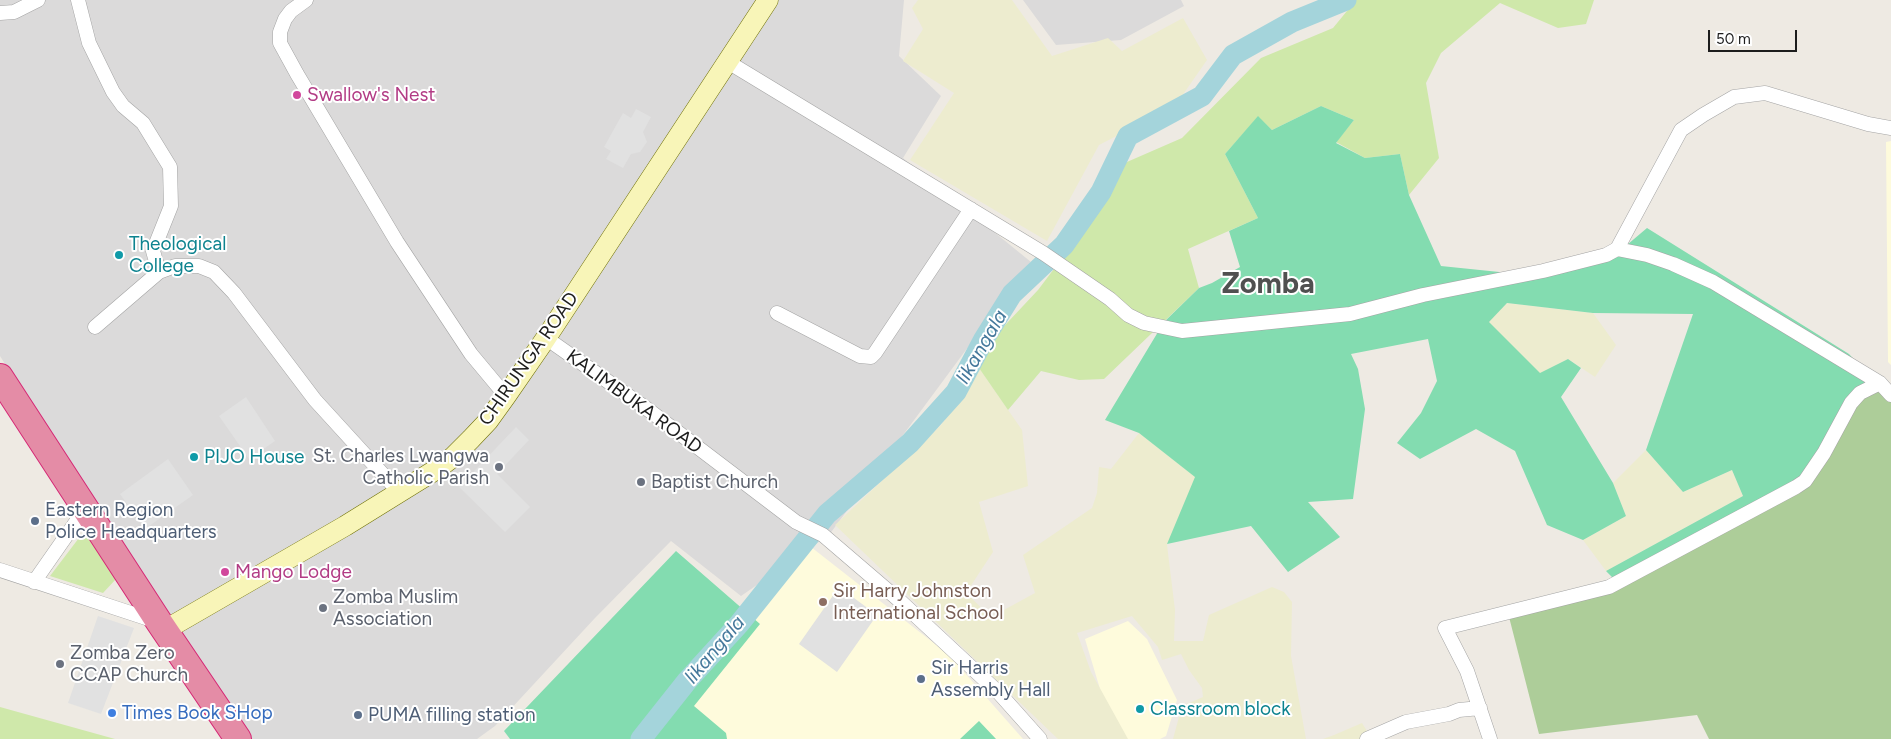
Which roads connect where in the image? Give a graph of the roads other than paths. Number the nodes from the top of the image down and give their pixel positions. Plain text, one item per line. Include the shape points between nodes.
1 (38, 0) edge
2 (78, 0) edge
3 (306, 0) edge
4 (768, 0) edge
5 (0, 13) edge
6 (728, 62) junction
7 (1891, 128) edge
8 (971, 209) junction
9 (1617, 248) junction
10 (159, 272) junction
11 (777, 313) dead end
12 (95, 327) dead end
13 (546, 338) junction
14 (0, 377) edge
15 (1880, 383) junction
16 (1891, 395) edge
17 (506, 396) junction
18 (399, 492) junction
19 (85, 509) junction
20 (0, 570) edge
21 (34, 582) junction
22 (162, 626) junction
23 (1480, 708) junction
24 (238, 739) edge
25 (1040, 739) edge
26 (1366, 739) edge
27 (1490, 739) edge

1 - 5 street via 14,12
2 - 10 street via 89,43 113,92 143,124 170,166 171,206 153,251
3 - 17 street via 285,19 280,43 397,242 471,354
4 - 6 street, CHIRUNGA ROAD
6 - 8 street
6 - 13 street, CHIRUNGA ROAD
7 - 9 street via 1765,94 1734,97 1681,130
8 - 9 street via 1068,270 1128,315 1144,323 1182,331 1358,313 1423,295 1543,271 1606,255
8 - 11 street via 871,356 860,356
9 - 15 street via 1673,264 1713,282
10 - 12 street
10 - 18 street via 175,266 199,266 214,272 234,293 315,400
13 - 17 street, CHIRUNGA ROAD
13 - 25 street, KALIMBUKA ROAD via 796,522 823,535 999,693
14 - 19 highway
15 - 16 street
15 - 23 street via 1860,393 1851,403 1824,453 1805,481 1796,487 1609,587 1446,628
17 - 18 street, CHIRUNGA ROAD via 488,421 453,457
18 - 22 street, CHIRUNGA ROAD via 345,526
19 - 21 street
19 - 22 highway
20 - 21 street
21 - 22 street
22 - 24 highway
23 - 26 street via 1406,722
23 - 27 street

